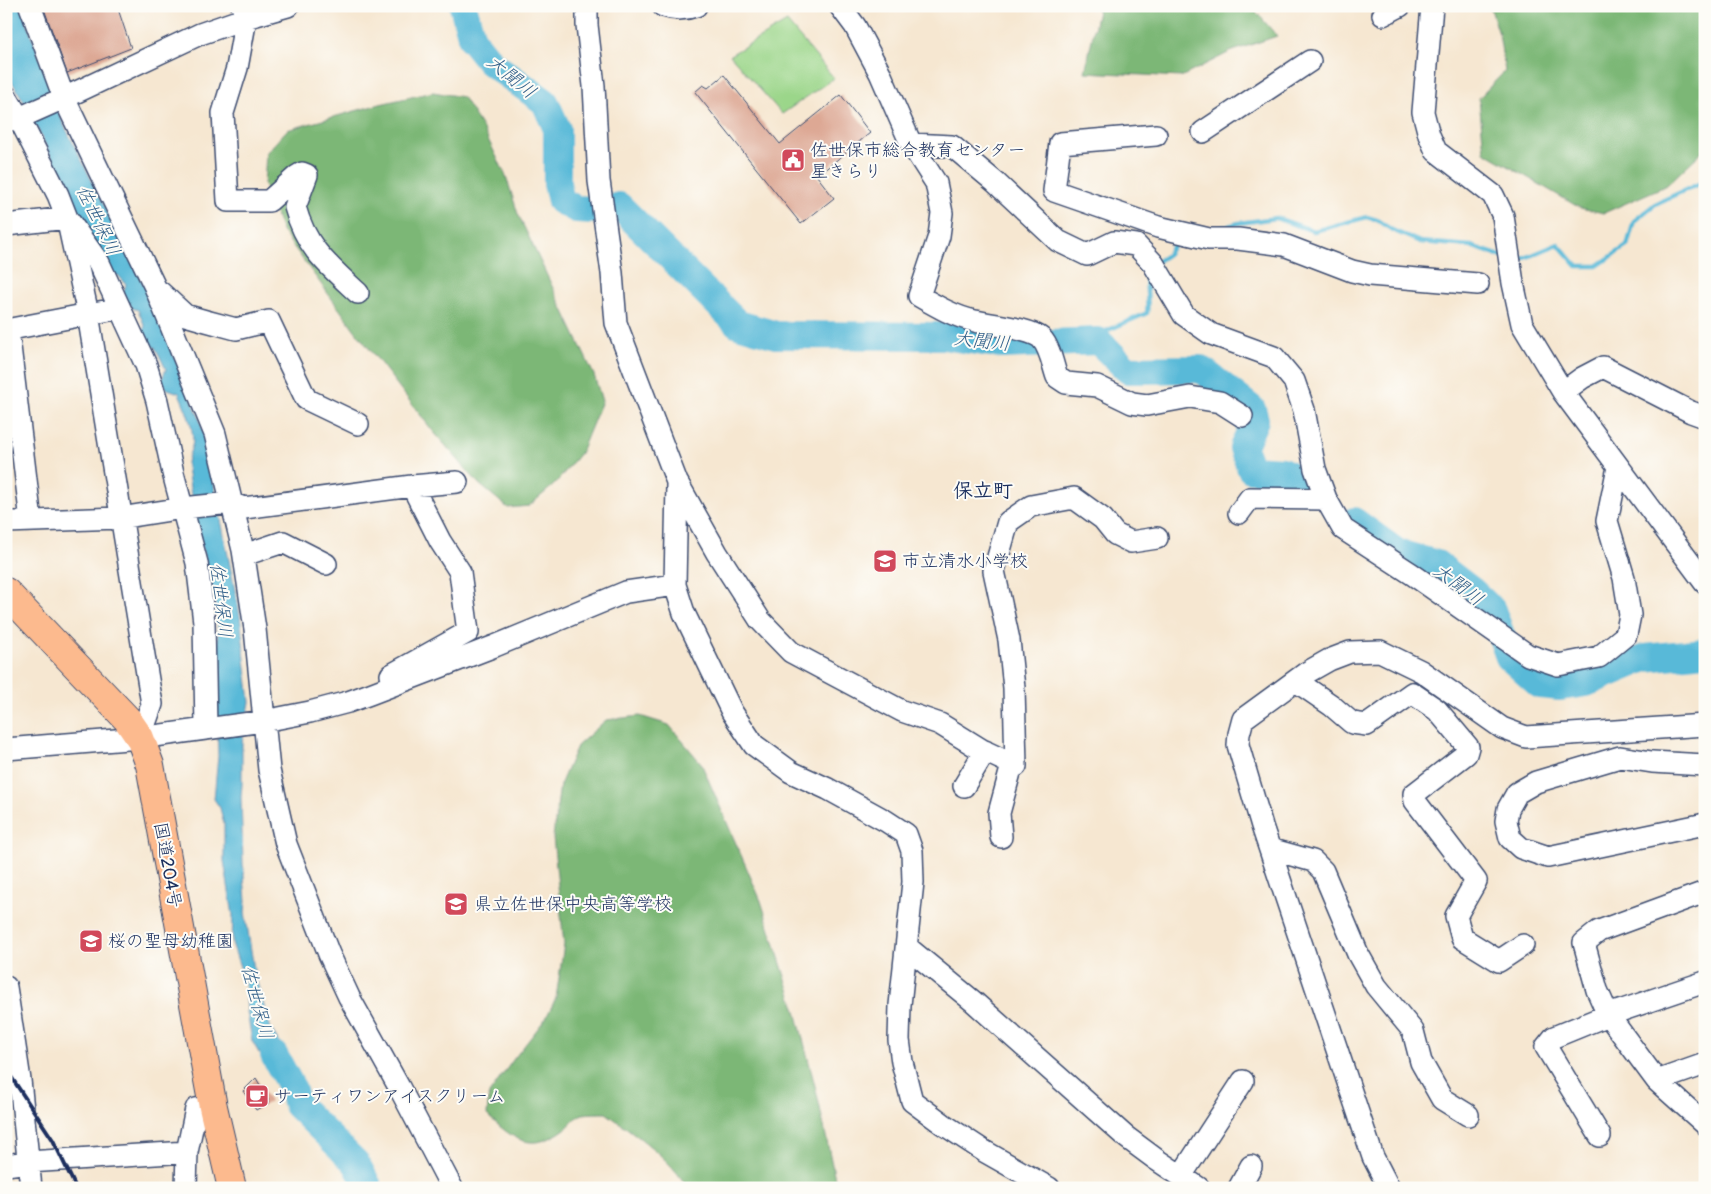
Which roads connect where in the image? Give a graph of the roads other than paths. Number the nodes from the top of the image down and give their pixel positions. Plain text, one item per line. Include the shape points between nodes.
1 (30, 6) edge
2 (288, 6) edge
3 (587, 6) edge
4 (663, 6) edge
5 (696, 6) edge
6 (840, 6) edge
7 (1432, 6) edge
8 (244, 12) edge
9 (1310, 61) dead end
10 (6, 96) edge
11 (60, 100) junction
12 (19, 117) edge
13 (1203, 132) dead end
14 (1156, 136) dead end
15 (912, 144) junction
16 (67, 218) junction
17 (6, 225) edge
18 (1478, 284) dead end
19 (155, 287) junction
20 (358, 293) dead end
21 (120, 308) junction
22 (88, 314) junction
23 (7, 330) edge
24 (1563, 392) junction
25 (1242, 416) dead end
26 (1705, 417) edge
27 (358, 424) dead end
28 (1618, 467) junction
29 (457, 482) dead end
30 (677, 482) junction
31 (412, 486) junction
32 (1326, 498) junction
33 (231, 503) junction
34 (1244, 505) dead end
35 (183, 508) junction
36 (120, 518) junction
37 (31, 521) junction
38 (6, 522) edge
39 (1157, 538) dead end
40 (244, 555) junction
41 (326, 564) dead end
42 (1705, 583) edge
43 (675, 586) junction
44 (6, 592) edge
45 (1296, 681) junction
46 (370, 694) junction
47 (264, 721) junction
48 (1705, 725) edge
49 (212, 727) junction
50 (140, 738) junction
51 (6, 749) edge
52 (985, 752) junction
53 (1012, 765) junction
54 (1705, 765) edge
55 (964, 786) dead end
56 (1705, 824) edge
57 (1000, 837) dead end
58 (1270, 849) junction
59 (1705, 892) edge
60 (1524, 945) dead end
61 (907, 947) junction
62 (1705, 982) edge
63 (6, 987) edge
64 (1608, 1015) junction
65 (1705, 1064) edge
66 (1243, 1081) dead end
67 (1656, 1081) junction
68 (213, 1107) junction
69 (1468, 1115) dead end
70 (1705, 1124) edge
71 (1600, 1136) dead end
72 (188, 1152) junction
73 (28, 1162) junction
74 (6, 1165) edge
75 (1251, 1166) dead end
76 (1181, 1176) junction
77 (31, 1188) edge
78 (186, 1188) edge
79 (232, 1188) edge
80 (452, 1188) edge
81 (1049, 1188) edge
82 (1199, 1188) edge
83 (1239, 1188) edge
84 (1389, 1188) edge

1 - 11 street
2 - 8 street
3 - 30 street via 599,182 616,323
4 - 5 street via 687,10
6 - 15 street via 855,26 880,73
7 - 24 street via 1423,112 1429,135 1436,151 1493,195 1503,216 1522,324
8 - 11 street
8 - 20 street via 237,68 223,113 228,201 269,201 297,176 307,175 295,207 307,238 319,255
9 - 13 street
10 - 12 street
11 - 12 street
11 - 19 street
12 - 16 street
14 - 18 street via 1060,143 1054,192 1158,227 1209,238 1284,245 1370,275
15 - 25 street via 936,182 942,213 939,236 919,296 973,321 1033,333 1043,340 1057,377 1066,383 1097,386 1132,403 1147,406 1190,397 1220,402
15 - 32 street via 952,146 1058,241 1087,255 1114,242 1136,245 1156,268 1184,315 1211,334 1274,357 1294,381 1304,410 1315,469
16 - 17 street
16 - 21 street via 99,263
16 - 22 street
19 - 27 street via 186,315 236,329 269,321 306,399
19 - 33 street via 215,434
21 - 22 street
21 - 35 street via 146,365
22 - 23 street
22 - 36 street
23 - 37 street
24 - 26 street via 1604,367
24 - 28 street
28 - 32 street via 1607,521 1624,578 1630,615 1626,635 1599,657 1558,665 1528,655 1342,529
28 - 42 street
29 - 31 street
30 - 43 street
30 - 52 street via 760,620 791,652 902,711 940,724
31 - 33 street via 244,508
31 - 46 street via 460,572 468,632 393,672
32 - 34 street
33 - 35 street
33 - 40 street
35 - 36 street
35 - 49 street via 197,564
36 - 37 street
36 - 50 street via 152,704
37 - 38 street
39 - 53 street via 1131,542 1115,534 1103,519 1074,498 1031,506 1008,522 994,571 1009,640 1014,688 1016,766
40 - 41 street via 283,542
40 - 47 street via 256,629
43 - 46 street via 626,592
43 - 61 street via 684,613 732,712 754,745 792,772 906,834 912,851 913,882
44 - 50 highway, 国道204号 via 126,719
45 - 48 street via 1329,660 1350,652 1380,651 1421,671 1502,728 1526,737
45 - 58 street via 1243,719 1239,734 1238,745
45 - 60 street via 1352,723 1367,725 1412,693 1437,710 1468,747 1466,754 1414,794 1415,801 1476,881 1456,916 1462,938 1499,961
46 - 47 street
47 - 49 street
47 - 80 street via 269,770 286,844 329,954
49 - 50 street
50 - 51 street
50 - 68 highway, 国道204号 via 150,765
52 - 53 street
52 - 55 street
53 - 57 street via 999,813
54 - 56 street via 1620,757 1536,782 1517,793 1508,809 1506,821 1510,838 1521,848 1548,857
58 - 69 street via 1313,861 1324,871 1358,954 1376,986 1413,1031 1421,1062 1442,1100
58 - 84 street via 1374,1157
59 - 64 street via 1598,931 1584,943 1597,990
61 - 76 street via 1126,1137
61 - 81 street via 899,1040 912,1101 976,1145
62 - 64 street
63 - 73 street
64 - 67 street
64 - 71 street via 1554,1037 1546,1047
65 - 67 street
66 - 76 street
67 - 70 street
68 - 72 street via 196,1109
68 - 79 highway, 国道204号
72 - 73 street
72 - 78 street
73 - 74 street
73 - 77 street
75 - 83 street
76 - 82 street

